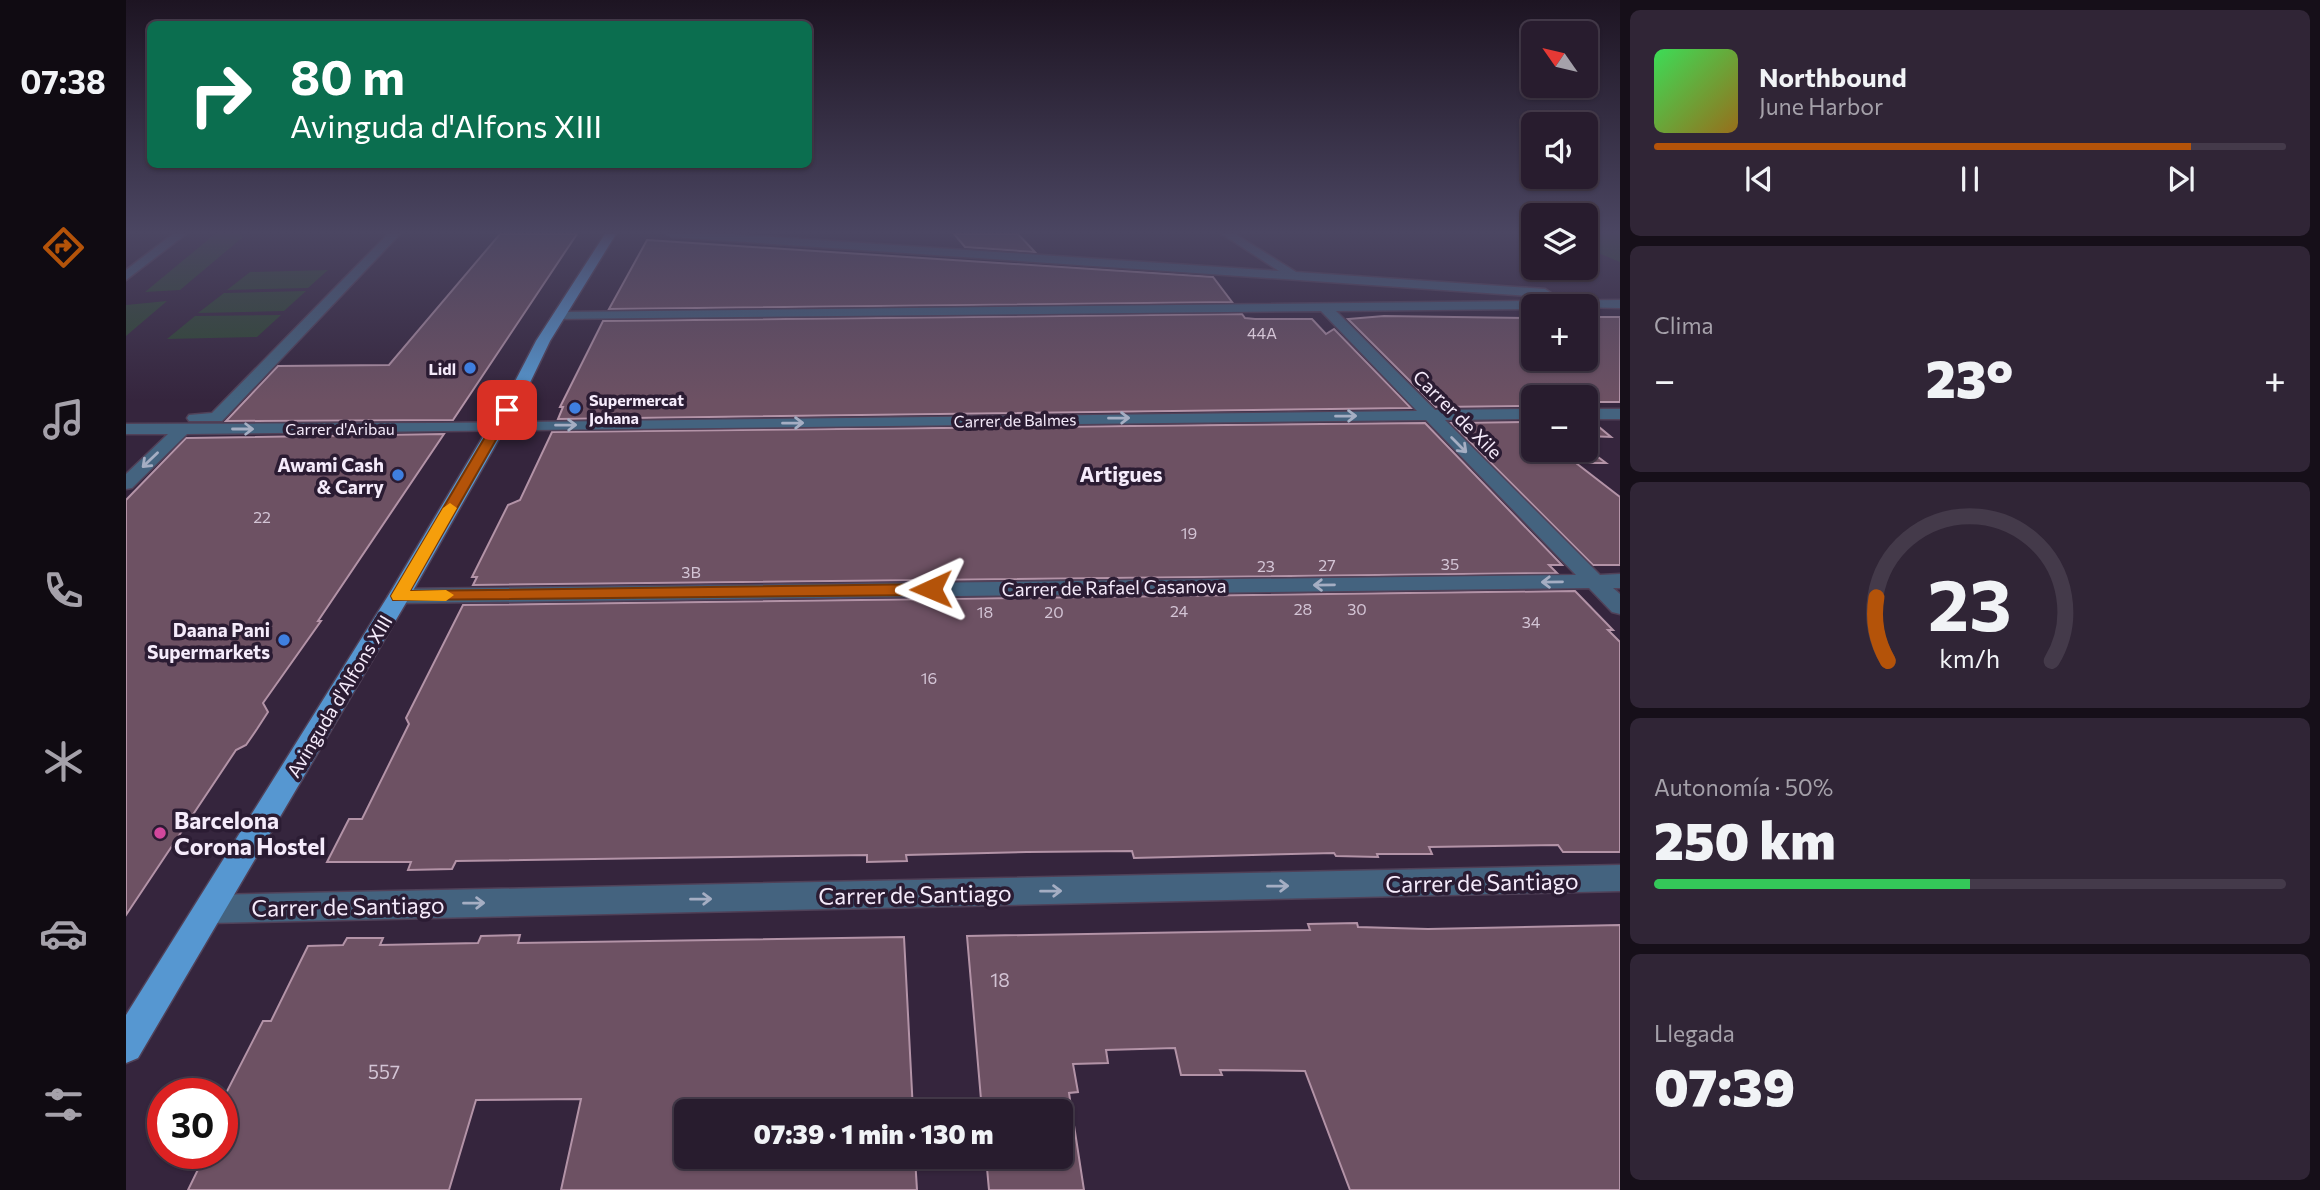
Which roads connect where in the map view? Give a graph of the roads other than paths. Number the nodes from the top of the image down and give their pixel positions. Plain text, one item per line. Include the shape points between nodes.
1 (341, 290) edge
2 (576, 290) edge
3 (1468, 290) edge
4 (1486, 290) edge
5 (1580, 291) dead end
6 (1227, 296) dead end
7 (1620, 299) edge
8 (1326, 309) junction
9 (560, 316) junction
10 (1429, 414) junction
11 (1521, 414) edge
12 (1598, 414) edge
13 (1620, 414) edge
14 (126, 419) edge
15 (498, 426) junction
16 (126, 429) edge
17 (177, 433) junction
18 (126, 484) edge
19 (1594, 581) junction
20 (1620, 581) edge
21 (399, 596) junction
22 (1620, 607) edge
23 (1620, 878) edge
24 (209, 909) junction
25 (126, 1045) edge

1 - 14 street via 216,418
2 - 9 main road, Avinguda d'Alfons XIII
3 - 6 street via 1537,294 1555,301 1235,306
4 - 7 street
5 - 7 street
7 - 8 street
8 - 9 street
8 - 10 street, Carrer de Xile
9 - 15 main road, Avinguda d'Alfons XIII
10 - 11 street, Carrer de Balmes
15 -> 10 street, Carrer de Balmes
10 -> 19 street, Carrer de Xile
12 - 13 street
17 -> 15 street, Carrer d'Aribau
15 - 21 main road, Avinguda d'Alfons XIII
16 - 17 street, Carrer d'Aribau
17 -> 18 street
19 - 20 street, Carrer de Rafael Casanova
19 -> 21 street, Carrer de Rafael Casanova
19 - 22 street, Carrer de Xile
21 - 24 main road, Avinguda d'Alfons XIII
24 -> 23 street, Carrer de Santiago
24 - 25 main road, Avinguda d'Alfons XIII

